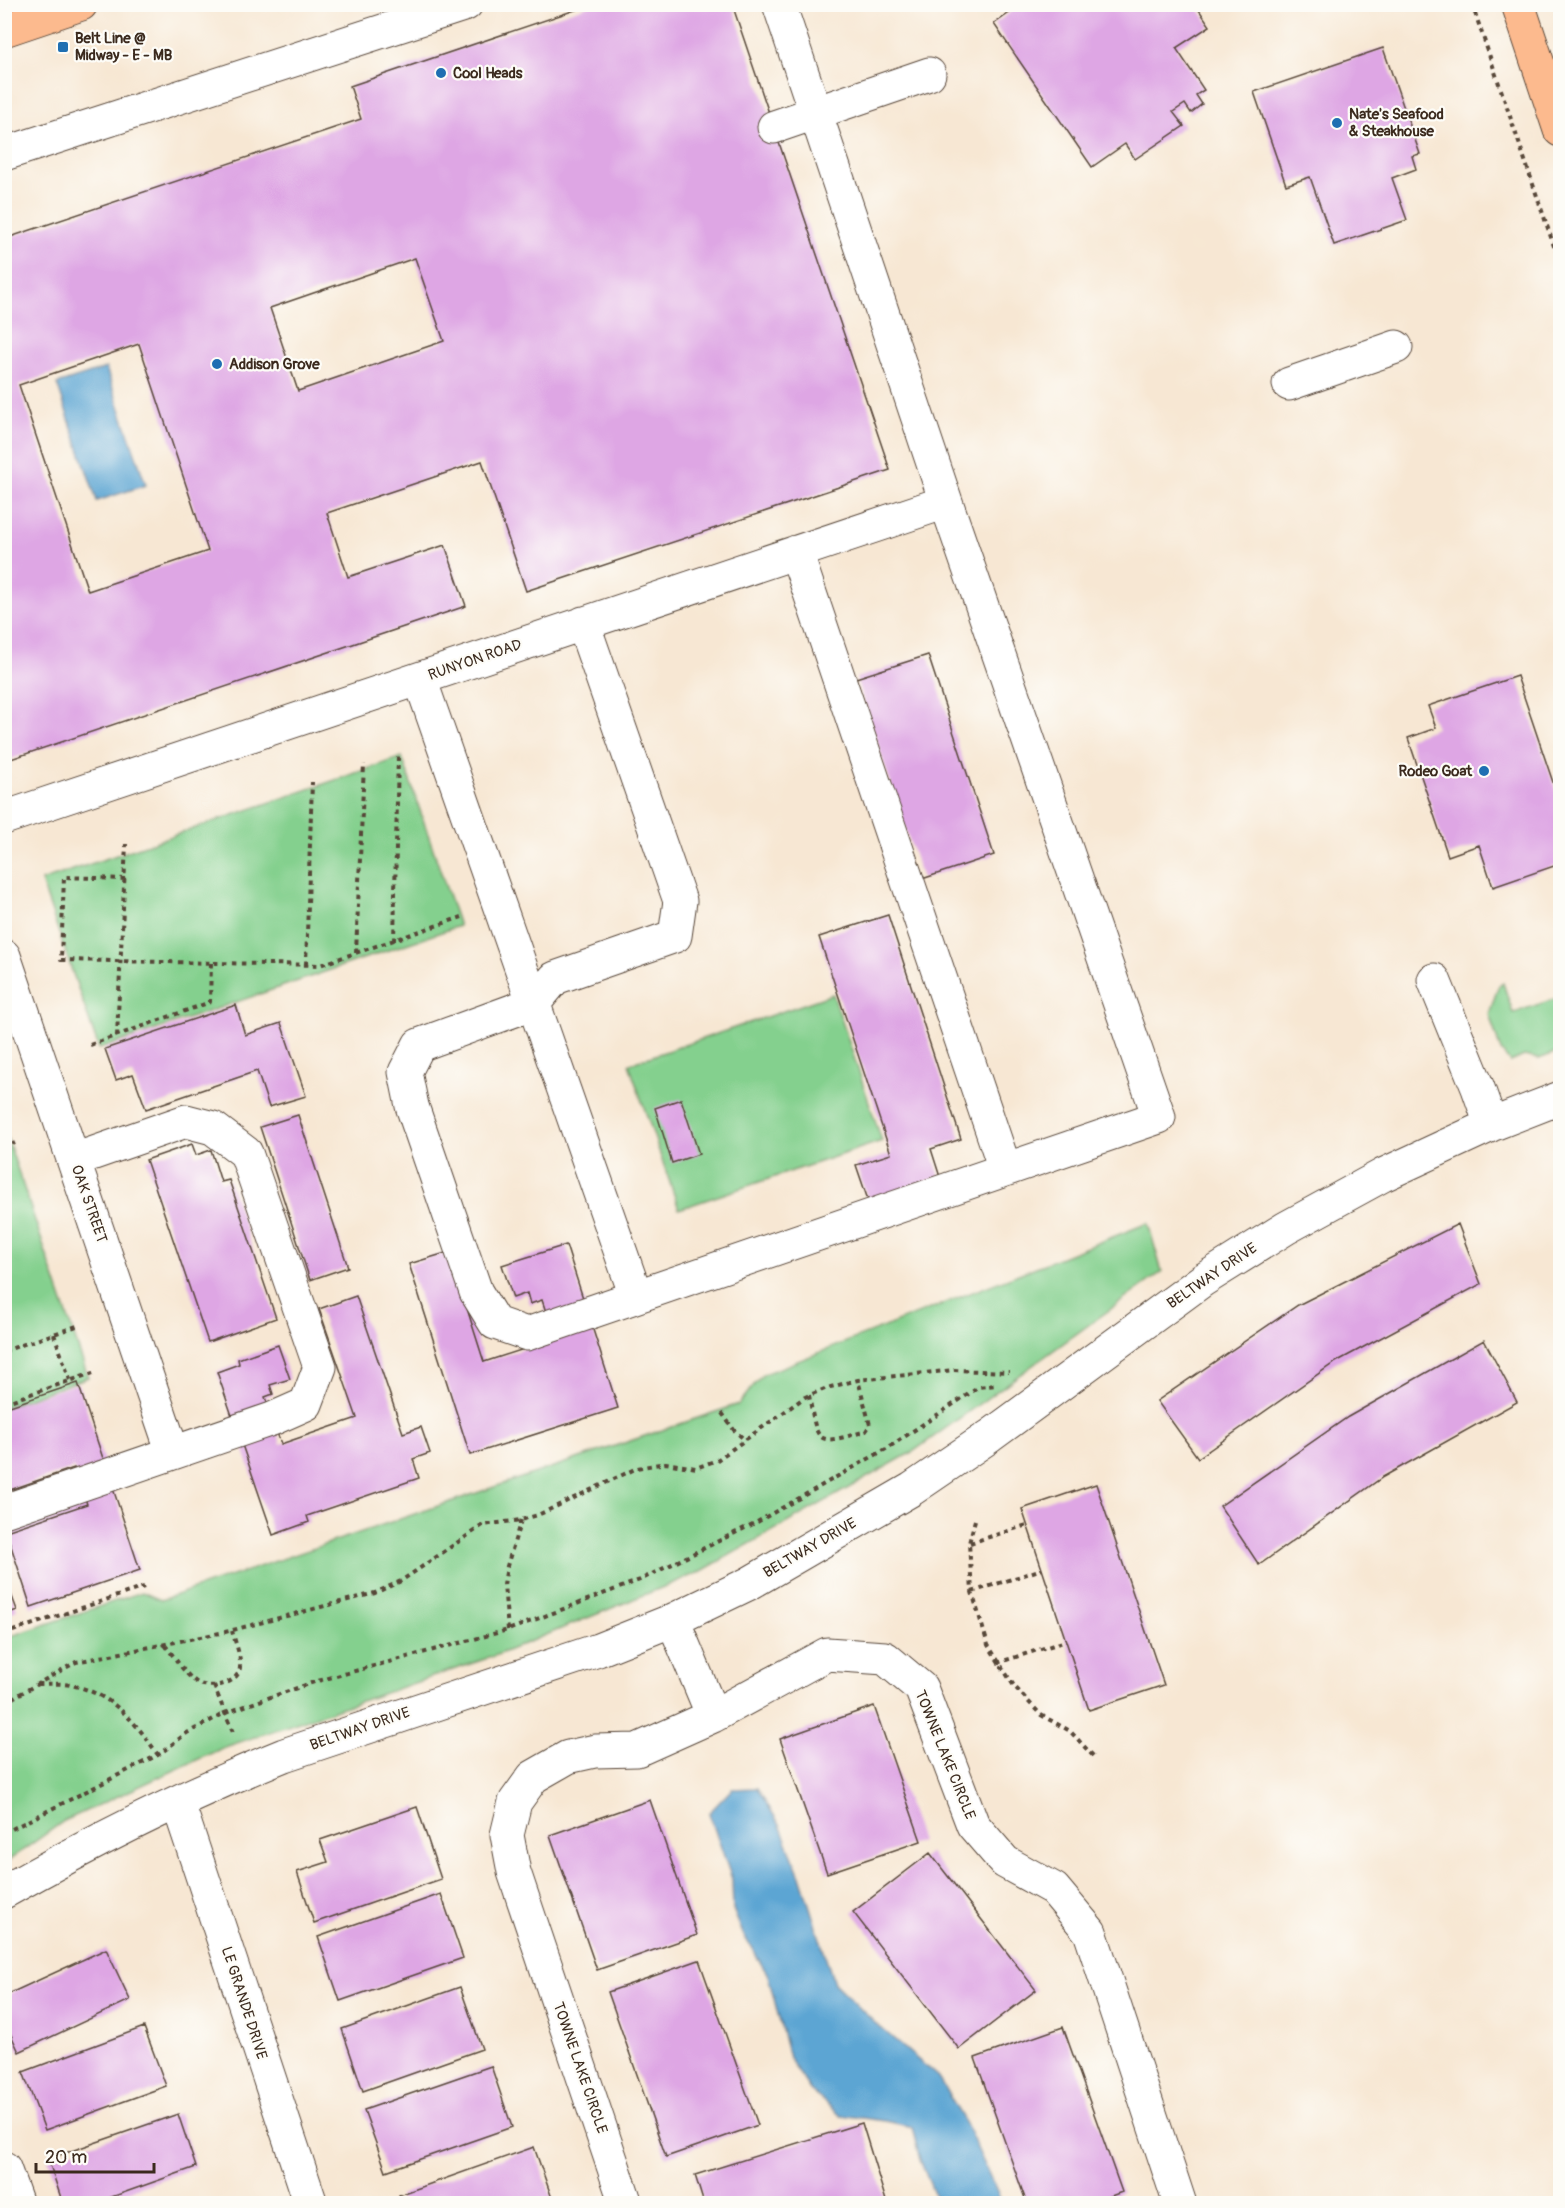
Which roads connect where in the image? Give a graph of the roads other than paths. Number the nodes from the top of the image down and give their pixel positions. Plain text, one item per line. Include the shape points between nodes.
1 (81, 4) edge
2 (466, 4) edge
3 (779, 4) edge
4 (1518, 4) edge
5 (4, 30) edge
6 (929, 74) dead end
7 (815, 113) junction
8 (774, 127) dead end
9 (1560, 130) edge
10 (4, 154) edge
11 (1396, 347) dead end
12 (1289, 384) dead end
13 (946, 502) junction
14 (796, 552) junction
15 (583, 623) junction
16 (420, 679) junction
17 (4, 818) edge
18 (4, 956) edge
19 (1434, 980) dead end
20 (534, 1003) junction
21 (1560, 1098) edge
22 (1491, 1125) junction
23 (74, 1160) junction
24 (1005, 1169) junction
25 (636, 1296) junction
26 (173, 1453) junction
27 (4, 1511) edge
28 (673, 1620) junction
29 (713, 1716) junction
30 (178, 1803) junction
31 (4, 1892) edge
32 (4, 2168) edge
33 (17, 2204) edge
34 (310, 2204) edge
35 (626, 2204) edge
36 (1180, 2204) edge

1 - 5 main road
2 - 10 street
3 - 7 street
4 - 9 main road
6 - 7 street
7 - 8 street
7 - 13 street
11 - 12 street
13 - 14 street, RUNYON ROAD
13 - 24 street via 1159,1117
14 - 15 street, RUNYON ROAD
14 - 24 street
15 - 16 street, RUNYON ROAD
15 - 20 street via 680,901 675,936 555,978
16 - 17 street, RUNYON ROAD
16 - 20 street
18 - 23 street, OAK STREET
19 - 22 street
20 - 25 street
20 - 25 street via 419,1045 405,1072 412,1106 476,1292 495,1323 527,1334
21 - 22 street, BELTWAY DRIVE
22 - 28 street, BELTWAY DRIVE via 1383,1175 1286,1228 1203,1280 912,1489 750,1582
23 - 26 street, OAK STREET
23 - 26 street via 186,1122 213,1128 246,1153 320,1367 306,1404
24 - 25 street
26 - 27 street
28 - 29 street
28 - 30 street, BELTWAY DRIVE via 598,1650 284,1755
29 - 35 street, TOWNE LAKE CIRCLE via 637,1750 596,1751 568,1757 533,1777 515,1802 507,1835 514,1872
29 - 36 street, TOWNE LAKE CIRCLE via 827,1654 885,1658 921,1688 973,1825 1005,1862 1054,1890 1090,1932
30 - 31 street, BELTWAY DRIVE via 79,1850
30 - 34 street, LE GRANDE DRIVE
32 - 33 street

